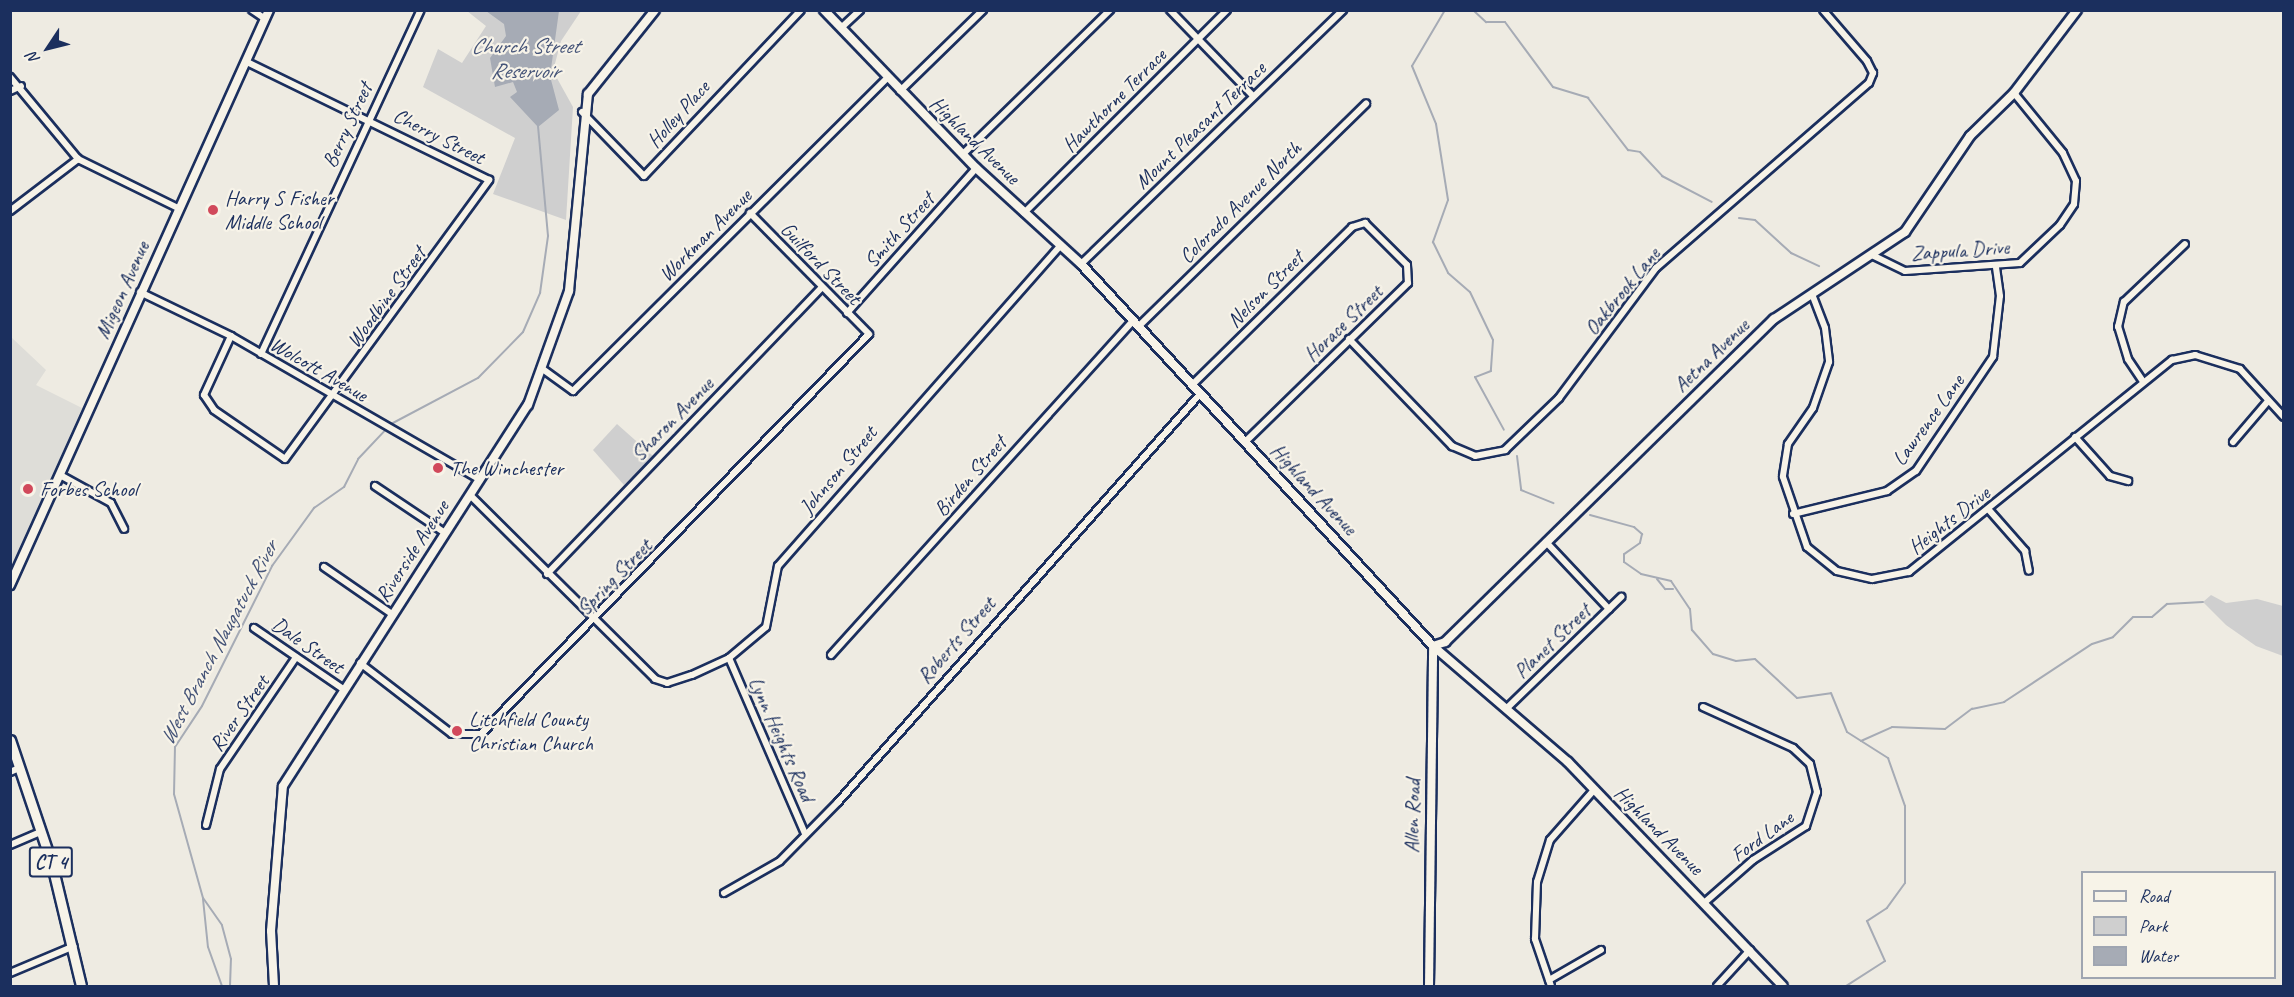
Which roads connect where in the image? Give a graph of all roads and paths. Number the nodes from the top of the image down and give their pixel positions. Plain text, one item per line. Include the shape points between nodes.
1 (252, 10) edge
2 (421, 10) edge
3 (655, 10) edge
4 (801, 10) edge
5 (824, 10) edge
6 (860, 10) edge
7 (983, 10) edge
8 (1110, 10) edge
9 (1170, 10) edge
10 (1227, 10) edge
11 (1343, 10) edge
12 (1823, 10) edge
13 (2077, 10) edge
14 (266, 14) edge
15 (841, 28) junction
16 (1198, 39) junction
17 (244, 60) junction
18 (10, 77) edge
19 (887, 78) junction
20 (21, 86) junction
21 (10, 91) edge
22 (900, 91) junction
23 (2014, 93) junction
24 (1252, 95) junction
25 (1366, 104) dead end
26 (582, 112) junction
27 (367, 118) junction
28 (963, 154) junction
29 (78, 159) junction
30 (976, 168) junction
31 (489, 180) joint
32 (178, 208) junction
33 (10, 211) edge
34 (750, 213) junction
35 (1024, 213) junction
36 (1365, 223) joint
37 (2185, 244) dead end
38 (1060, 246) junction
39 (1874, 256) junction
40 (1081, 264) junction
41 (1996, 266) junction
42 (821, 288) junction
43 (140, 292) junction
44 (1812, 294) junction
45 (847, 313) junction
46 (1137, 323) junction
47 (869, 334) joint
48 (231, 336) junction
49 (1349, 339) junction
50 (261, 354) junction
51 (544, 370) junction
52 (2142, 380) junction
53 (1192, 385) junction
54 (1200, 394) junction
55 (333, 395) junction
56 (2268, 400) junction
57 (2283, 417) edge
58 (2075, 437) junction
59 (1245, 442) junction
60 (2233, 442) dead end
61 (60, 475) junction
62 (479, 479) junction
63 (2128, 481) dead end
64 (375, 486) dead end
65 (470, 495) junction
66 (1989, 510) junction
67 (1792, 514) junction
68 (124, 529) dead end
69 (445, 533) junction
70 (1546, 542) junction
71 (324, 567) dead end
72 (2029, 571) dead end
73 (547, 574) junction
74 (10, 585) edge
75 (1621, 597) dead end
76 (1609, 609) junction
77 (392, 614) junction
78 (596, 621) junction
79 (254, 628) dead end
80 (1433, 646) junction
81 (831, 656) dead end
82 (296, 657) junction
83 (729, 658) junction
84 (360, 663) junction
85 (343, 689) junction
86 (1703, 707) dead end
87 (1506, 709) junction
88 (10, 740) edge
89 (15, 770) edge
90 (1594, 790) junction
91 (206, 825) dead end
92 (40, 832) junction
93 (805, 834) junction
94 (10, 845) edge
95 (724, 893) dead end
96 (1705, 902) junction
97 (75, 946) junction
98 (1601, 950) dead end
99 (1750, 950) junction
100 (10, 973) edge
101 (1550, 983) edge
102 (81, 987) edge
103 (274, 987) edge
104 (1429, 987) edge
105 (1717, 987) edge
106 (1783, 987) edge

1 - 14 street
2 - 27 street, Berry Street
3 - 26 street, Riverside Avenue via 588,94
4 - 26 street, Holley Place via 644,176
5 - 15 street, Highland Avenue
6 - 15 street
7 - 22 street
8 - 28 street
9 - 16 street
10 - 16 street, Hawthorne Terrace
11 - 24 street, Mount Pleasant Terrace
12 - 49 street, Oakbrook Lane via 1867,61 1873,73 1869,82 1656,268 1559,398 1505,450 1475,456 1452,446
13 - 23 street, Aetna Avenue
14 - 17 main road, Migeon Avenue
15 - 19 street, Highland Avenue
16 - 24 street
16 - 35 street, Hawthorne Terrace
17 - 27 street, Cherry Street
17 - 32 main road, Migeon Avenue
18 - 20 street
19 - 22 street, Highland Avenue
19 - 34 street, Workman Avenue
20 - 21 street
20 - 29 street
22 - 28 street, Highland Avenue
23 - 39 street, Aetna Avenue via 1970,136 1920,216
23 - 41 street, Zappula Drive via 2063,153 2076,181 2074,204 2020,263
24 - 40 street, Mount Pleasant Terrace
25 - 46 street, Colorado Avenue North
26 - 51 street, Riverside Avenue via 568,291
27 - 31 street, Cherry Street
27 - 50 street, Berry Street
28 - 30 street, Highland Avenue
29 - 32 street
29 - 33 street
30 - 35 street, Highland Avenue
30 - 45 street, Smith Street
31 - 55 street, Woodbine Street
32 - 43 main road, Migeon Avenue
34 - 42 street, Guilford Street
34 - 51 street, Workman Avenue via 573,391
35 - 38 street, Highland Avenue
36 - 49 street, Horace Street via 1407,265 1408,283
36 - 53 street, Nelson Street via 1352,227
37 - 52 street via 2124,302 2118,327 2128,359
38 - 40 street, Highland Avenue
38 - 83 street, Johnson Street via 778,566 765,627
39 - 41 street, Zappula Drive via 1905,271
39 - 44 street, Aetna Avenue
40 - 46 street, Highland Avenue
41 - 67 street, Lawrence Lane via 2000,306 1993,357 1916,471 1887,491
42 - 45 street, Guilford Street
42 - 73 street, Sharon Avenue
43 - 48 street, Wolcott Avenue
43 - 61 main road, Migeon Avenue
44 - 67 street, Heights Drive via 1825,327 1829,362 1813,408 1788,444 1783,477
44 - 70 street, Aetna Avenue via 1774,319
45 - 47 street, Guilford Street
46 - 53 street, Highland Avenue
46 - 81 street, Birden Street
47 - 78 street, Spring Street
48 - 50 street, Wolcott Avenue
48 - 55 street, Woodbine Street via 204,394 214,410 285,459
49 - 59 street, Horace Street
50 - 55 street, Wolcott Avenue
51 - 62 street, Riverside Avenue
52 - 56 street, Heights Drive via 2172,360 2195,355 2240,369
52 - 58 street, Heights Drive
53 - 54 street, Highland Avenue
54 - 59 street, Highland Avenue
54 - 93 street, Roberts Street via 956,663 882,755
55 - 62 street, Wolcott Avenue
56 - 57 street, Heights Drive
56 - 60 street
58 - 63 street via 2110,476
58 - 66 street, Heights Drive
59 - 80 street, Highland Avenue
61 - 68 street via 111,503
61 - 74 main road, Migeon Avenue
62 - 65 street, Riverside Avenue
64 - 69 street
65 - 69 street, Riverside Avenue
65 - 73 street
66 - 67 street, Heights Drive via 1909,572 1872,579 1829,566 1808,547
66 - 72 street via 2025,552
69 - 77 street, Riverside Avenue
70 - 76 street
70 - 80 street, Aetna Avenue via 1445,642
71 - 77 street
73 - 78 street
75 - 76 street, Planet Street
76 - 87 street, Planet Street
77 - 84 street, Riverside Avenue
78 - 83 street, Johnson Street via 646,671 667,683
78 - 84 street, Spring Street via 481,734 466,738 452,734
79 - 82 street, Dale Street
80 - 87 street, Highland Avenue
80 - 104 street, Allen Road
82 - 85 street, Dale Street
82 - 91 street, River Street via 220,769
83 - 93 street, Lynn Heights Road
84 - 85 street, Riverside Avenue
85 - 103 street, Riverside Avenue via 283,786 271,931
86 - 96 street, Ford Lane via 1794,748 1810,764 1817,792 1806,826 1753,860
87 - 90 street, Highland Avenue
88 - 89 main road, CT 4
89 - 92 main road, CT 4
90 - 96 street, Highland Avenue
90 - 101 street via 1550,840 1537,882 1535,939
92 - 94 street
92 - 97 main road, CT 4
93 - 95 street, Roberts Street via 780,861
96 - 99 street, Highland Avenue
97 - 100 street
97 - 102 main road, CT 4
98 - 101 street
99 - 105 street
99 - 106 street, Highland Avenue

